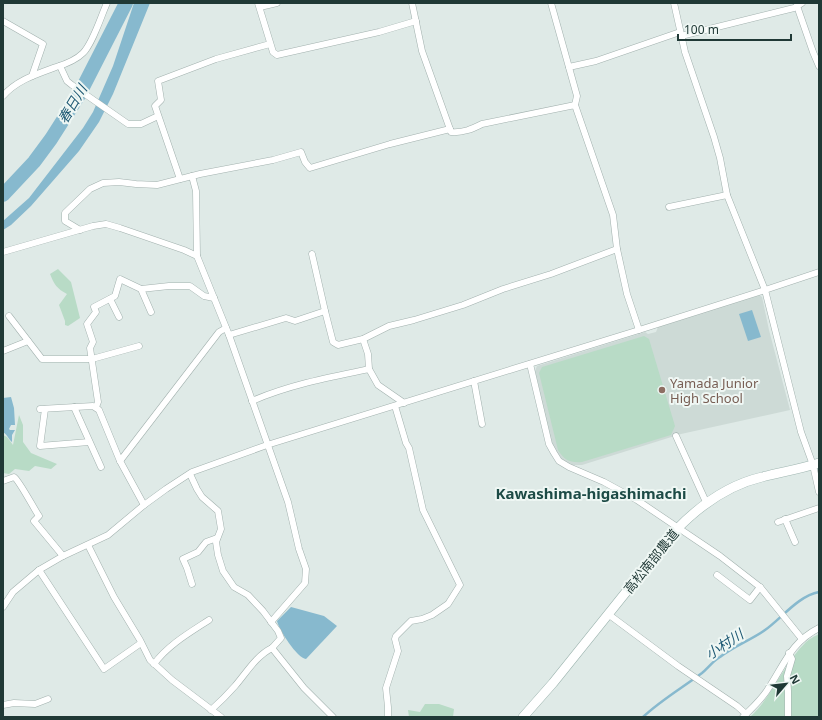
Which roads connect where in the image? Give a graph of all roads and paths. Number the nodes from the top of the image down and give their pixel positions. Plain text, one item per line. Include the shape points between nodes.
1 (107, 3) edge
2 (277, 3) edge
3 (412, 3) edge
4 (551, 3) edge
5 (674, 3) edge
6 (259, 5) edge
7 (799, 5) edge
8 (3, 21) edge
9 (416, 21) junction
10 (681, 34) junction
11 (270, 44) junction
12 (60, 66) junction
13 (819, 66) edge
14 (569, 67) junction
15 (32, 76) junction
16 (3, 96) edge
17 (575, 105) junction
18 (158, 116) junction
19 (450, 130) junction
20 (192, 176) junction
21 (180, 179) junction
22 (727, 195) junction
23 (669, 207) dead end
24 (80, 230) junction
25 (617, 249) junction
26 (3, 252) edge
27 (312, 254) dead end
28 (197, 256) junction
29 (819, 272) edge
30 (141, 289) junction
31 (765, 290) junction
32 (214, 298) junction
33 (110, 299) junction
34 (325, 311) junction
35 (150, 312) dead end
36 (8, 316) dead end
37 (119, 317) dead end
38 (226, 328) junction
39 (639, 330) junction
40 (229, 335) junction
41 (363, 339) junction
42 (28, 340) junction
43 (139, 346) dead end
44 (3, 351) edge
45 (92, 358) junction
46 (530, 364) junction
47 (369, 369) junction
48 (474, 382) junction
49 (252, 401) junction
50 (404, 404) junction
51 (395, 406) junction
52 (74, 407) junction
53 (96, 407) junction
54 (482, 424) dead end
55 (676, 436) dead end
56 (89, 442) junction
57 (267, 445) junction
58 (120, 461) junction
59 (816, 464) edge
60 (100, 467) dead end
61 (190, 474) junction
62 (3, 481) edge
63 (819, 492) edge
64 (706, 502) junction
65 (144, 505) junction
66 (819, 508) edge
67 (785, 519) junction
68 (778, 522) dead end
69 (677, 528) junction
70 (217, 538) junction
71 (796, 542) dead end
72 (88, 545) junction
73 (63, 556) junction
74 (39, 570) junction
75 (717, 575) dead end
76 (192, 584) dead end
77 (760, 587) junction
78 (3, 607) edge
79 (608, 614) junction
80 (209, 620) dead end
81 (271, 622) junction
82 (819, 628) edge
83 (802, 639) junction
84 (141, 643) junction
85 (272, 648) junction
86 (789, 653) junction
87 (154, 664) junction
88 (48, 699) dead end
89 (3, 705) edge
90 (211, 710) junction
91 (744, 716) edge
92 (221, 717) edge
93 (333, 717) edge
94 (388, 717) edge
95 (523, 717) edge
96 (788, 717) edge

1 - 12 street via 84,52
2 - 6 street
3 - 9 street
4 - 14 street
5 - 10 street
6 - 11 street
7 - 10 street
7 - 13 street
8 - 15 street via 43,44
9 - 11 street via 277,55
9 - 19 street via 422,51
10 - 14 street
10 - 22 street via 692,77 714,137
11 - 18 street via 216,59 158,81 161,100 155,106
12 - 15 street
12 - 18 street via 67,81 75,88 128,124 141,124
14 - 17 street via 577,96
15 - 16 street via 9,89
17 - 19 street via 482,124 470,130
17 - 25 street via 613,215
18 - 21 street
19 - 20 street via 390,144 310,168 301,152
20 - 21 street
20 - 28 street via 196,191
21 - 24 street via 158,185 103,183 90,189 65,213 65,221
22 - 23 street
22 - 31 street
24 - 26 street
24 - 28 street via 106,224
25 - 39 street via 627,294
25 - 41 street via 463,305 389,326
27 - 34 street
28 - 32 street
29 - 31 street
30 - 32 street via 190,286 204,296
30 - 33 street via 120,280 115,296
30 - 35 street
31 - 39 street
31 - 59 street via 801,432
32 - 38 street
33 - 37 street
33 - 45 street via 94,307 96,312 87,324 93,342 90,348
34 - 40 street via 295,321 286,318
34 - 41 street via 333,342 338,345
36 - 42 street
38 - 40 street
38 - 58 street via 219,332
39 - 46 street
40 - 49 street
41 - 47 street
42 - 44 street
42 - 45 street via 42,359
43 - 45 street
45 - 53 street via 98,402
46 - 48 street
46 - 69 street via 549,444 559,461 637,500
47 - 49 street via 277,391
47 - 50 street via 378,385
48 - 50 street
48 - 54 street
49 - 57 street
50 - 51 street
51 - 57 street
51 - 94 street via 409,448 423,510 460,585 448,604 432,615 411,620 396,636 398,651 386,688
52 - 53 street
52 - 56 street
52 - 56 street via 43,409 40,446
53 - 58 street
55 - 64 street
56 - 60 street
57 - 61 street
57 - 81 street via 288,502 306,569 305,583
58 - 65 street
59 - 63 street
59 - 64 street, 高松南部農道 via 761,477 738,485
61 - 65 street
61 - 70 street via 202,497 218,511 221,529
62 - 73 street via 14,477 18,480 39,516 34,521
64 - 69 street, 高松南部農道
65 - 72 street via 108,535
66 - 67 street
67 - 68 street
67 - 71 street
69 - 77 street via 720,556
69 - 79 street, 高松南部農道
70 - 76 street via 206,542 198,552 183,559
70 - 81 street via 218,555 230,582 248,595
72 - 73 street
72 - 84 street
73 - 74 street
74 - 78 street via 13,592
74 - 84 street via 104,668
75 - 77 street via 750,600
77 - 83 street
79 - 91 street via 737,706
79 - 95 street, 高松南部農道
80 - 87 street via 172,645
81 - 85 street via 281,638
82 - 83 street
83 - 86 street
84 - 87 street
85 - 90 street via 264,652
85 - 93 street via 304,688
86 - 91 street via 767,691
86 - 96 street via 792,659 787,676
87 - 90 street
88 - 89 street via 35,704
90 - 92 street

